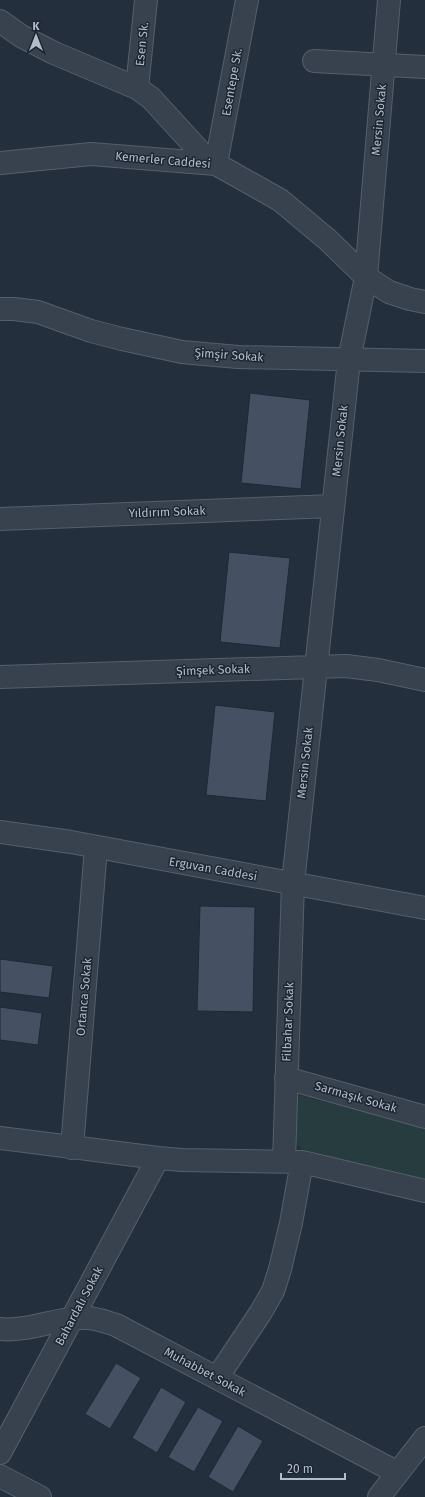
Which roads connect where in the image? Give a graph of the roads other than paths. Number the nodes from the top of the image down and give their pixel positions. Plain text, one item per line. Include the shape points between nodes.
1 (146, 0) edge
2 (247, 0) edge
3 (389, 0) edge
4 (0, 21) edge
5 (314, 61) dead end
6 (384, 65) junction
7 (425, 67) edge
8 (137, 88) junction
9 (0, 163) edge
10 (216, 164) junction
11 (366, 277) junction
12 (425, 302) edge
13 (0, 309) edge
14 (349, 360) junction
15 (425, 361) edge
16 (333, 506) junction
17 (0, 519) edge
18 (316, 666) junction
19 (0, 677) edge
20 (425, 680) edge
21 (0, 832) edge
22 (96, 847) junction
23 (293, 883) junction
24 (425, 908) edge
25 (286, 1078) junction
26 (425, 1116) edge
27 (0, 1138) edge
28 (72, 1148) junction
29 (158, 1158) junction
30 (293, 1162) junction
31 (425, 1191) edge
32 (72, 1318) junction
33 (0, 1329) edge
34 (217, 1378) junction
35 (425, 1438) edge
36 (0, 1454) edge
37 (398, 1473) junction
38 (0, 1476) edge
39 (40, 1497) edge
40 (379, 1497) edge

1 - 8 street, Esen Sk.
2 - 10 street, Esentepe Sk.
3 - 6 street, Mersin Sokak
4 - 8 street via 54,53
5 - 6 street
6 - 7 street
6 - 11 street, Mersin Sokak
8 - 10 street via 151,98 203,156
9 - 10 street, Kemerler Caddesi via 91,154
10 - 11 street, Kemerler Caddesi via 280,200 328,240
11 - 12 street, Kemerler Caddesi via 389,292
11 - 14 street, Mersin Sokak
13 - 14 street, Şimşir Sokak via 38,312 91,331 182,352 238,357
14 - 15 street, Şimşir Sokak
14 - 16 street, Mersin Sokak
16 - 17 street, Yıldırım Sokak
16 - 18 street, Mersin Sokak
18 - 19 street, Şimşek Sokak
18 - 20 street, Şimşek Sokak via 378,670
18 - 23 street, Mersin Sokak
21 - 22 street, Erguvan Caddesi
22 - 23 street, Erguvan Caddesi
22 - 28 street, Ortanca Sokak
23 - 24 street, Erguvan Caddesi
23 - 25 street, Filbahar Sokak
25 - 26 street, Sarmaşık Sokak
25 - 30 street, Filbahar Sokak
27 - 28 street
28 - 29 street
29 - 30 street
29 - 32 street, Bahardalı Sokak
30 - 31 street
30 - 34 street, Filbahar Sokak via 291,1223 273,1291
32 - 33 street, Muhabbet Sokak via 31,1327
32 - 34 street, Muhabbet Sokak via 100,1320 116,1325
32 - 36 street, Bahardalı Sokak
34 - 37 street, Muhabbet Sokak
35 - 37 street
37 - 40 street
38 - 39 street

